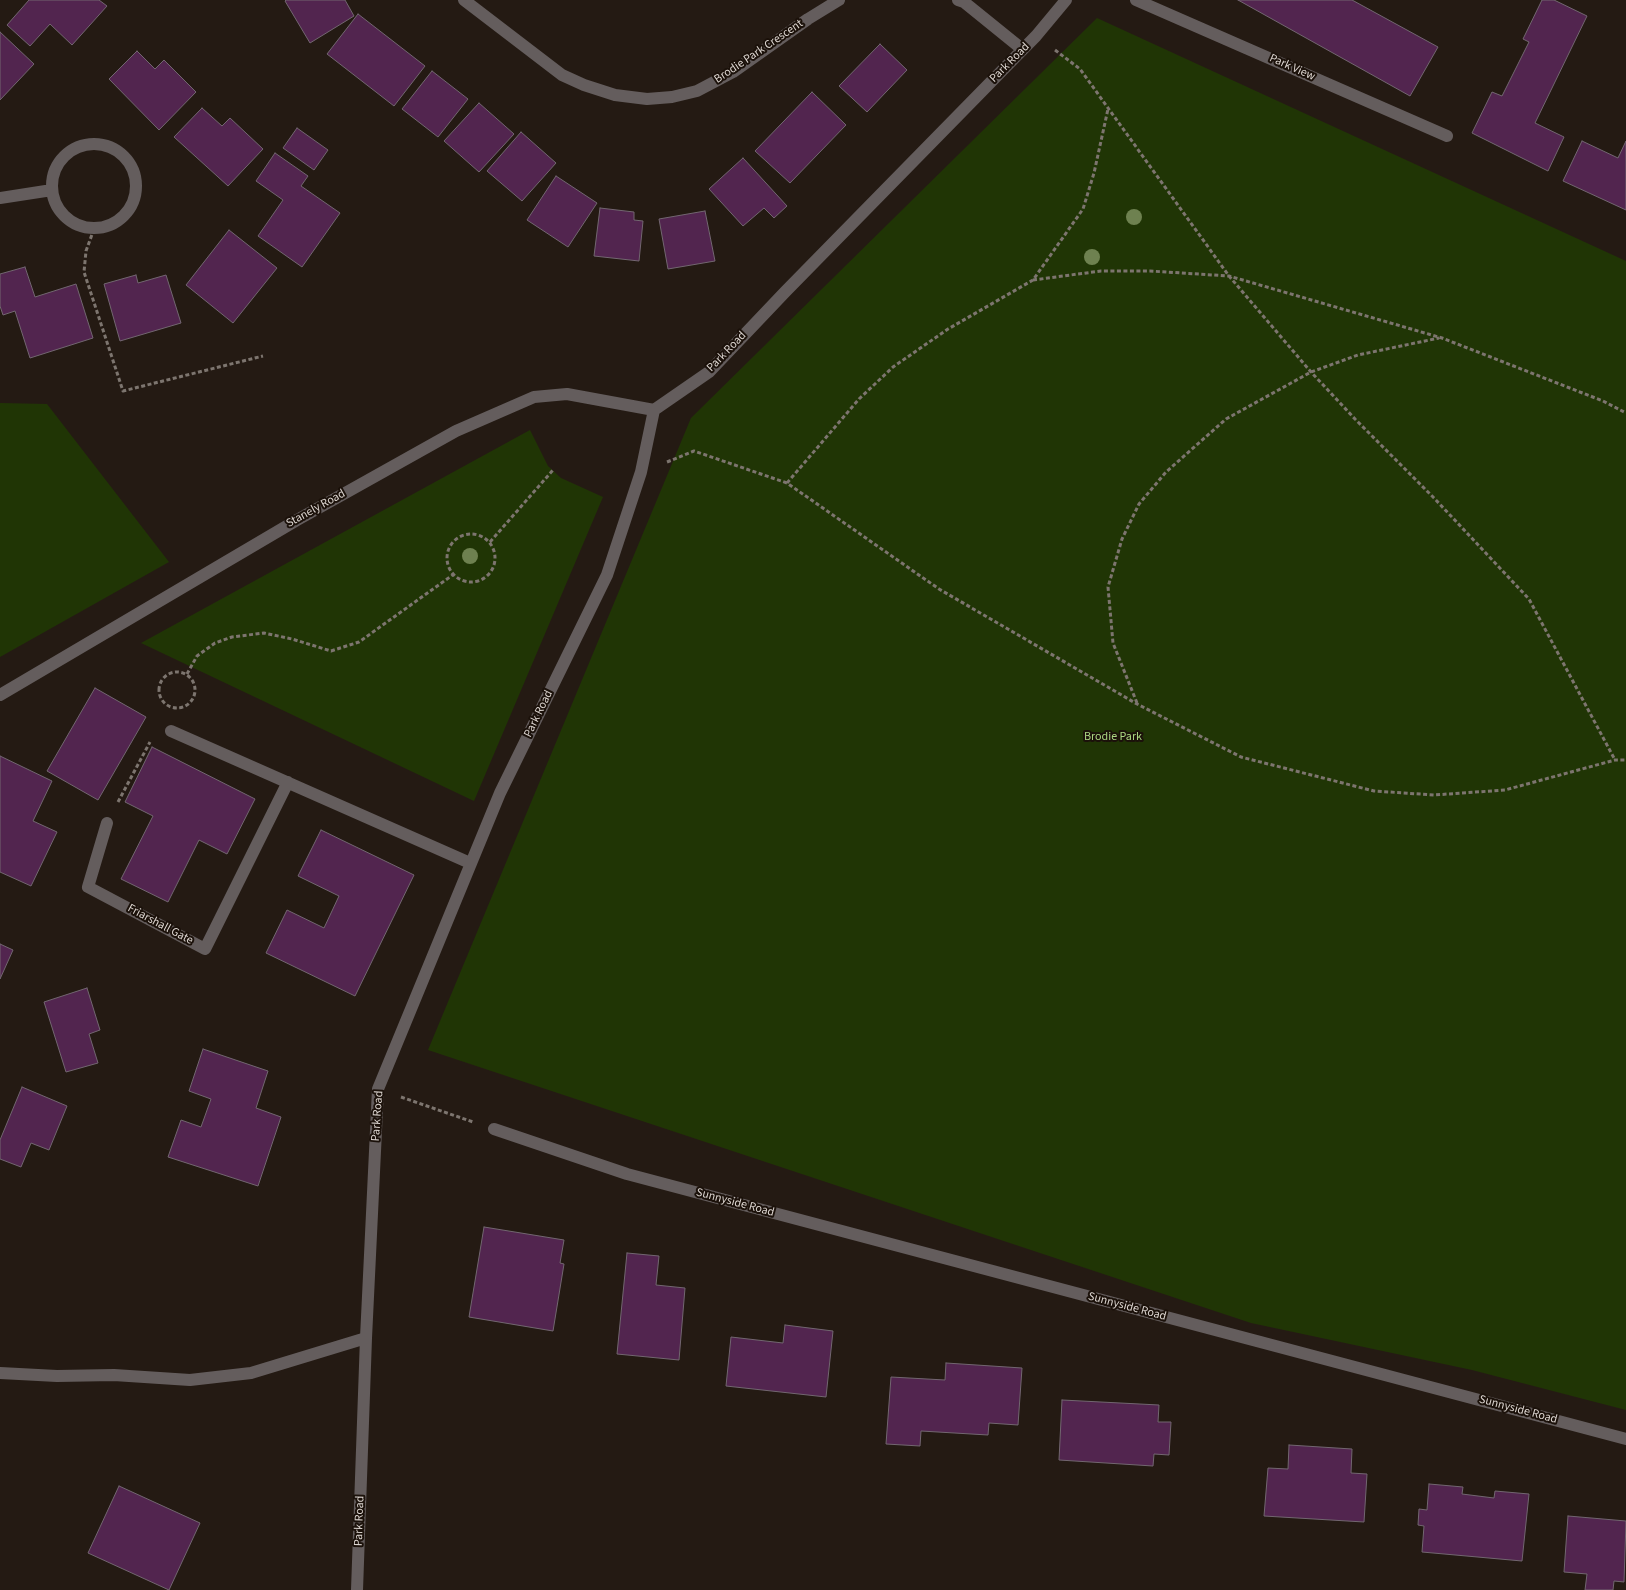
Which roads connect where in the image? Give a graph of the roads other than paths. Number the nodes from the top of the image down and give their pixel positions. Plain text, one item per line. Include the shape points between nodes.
1 (464, 0) edge
2 (839, 0) edge
3 (958, 0) edge
4 (1066, 0) edge
5 (1136, 0) edge
6 (1022, 49) junction
7 (1447, 136) dead end
8 (52, 190) junction
9 (0, 198) edge
10 (654, 410) junction
11 (0, 694) edge
12 (171, 731) road end
13 (288, 782) junction
14 (107, 823) road end
15 (470, 863) junction
16 (494, 1129) road end
17 (366, 1338) junction
18 (0, 1373) edge
19 (1626, 1439) edge
20 (357, 1590) edge

1 - 2 street, Brodie Park Crescent via 562,75 616,95 646,99 696,91 733,72
3 - 6 street
4 - 6 street, Park Road
5 - 7 street, Park View
6 - 10 street, Park Road via 709,372
8 - 8 street via 56,168 64,157 76,148 90,144 114,149 126,158 134,171 137,185 127,213 115,223 94,229 79,226 66,218 57,207
8 - 9 street
10 - 11 street, Stanely Road via 567,394 534,397 456,431 305,515
10 - 15 street, Park Road via 640,472 607,575 500,792
12 - 13 street
13 - 14 street, Friarshall Gate via 205,949 88,887
13 - 15 street
15 - 17 street, Park Road via 378,1089
16 - 19 street, Sunnyside Road via 627,1174
17 - 18 street via 251,1373 190,1380
17 - 20 street, Park Road

